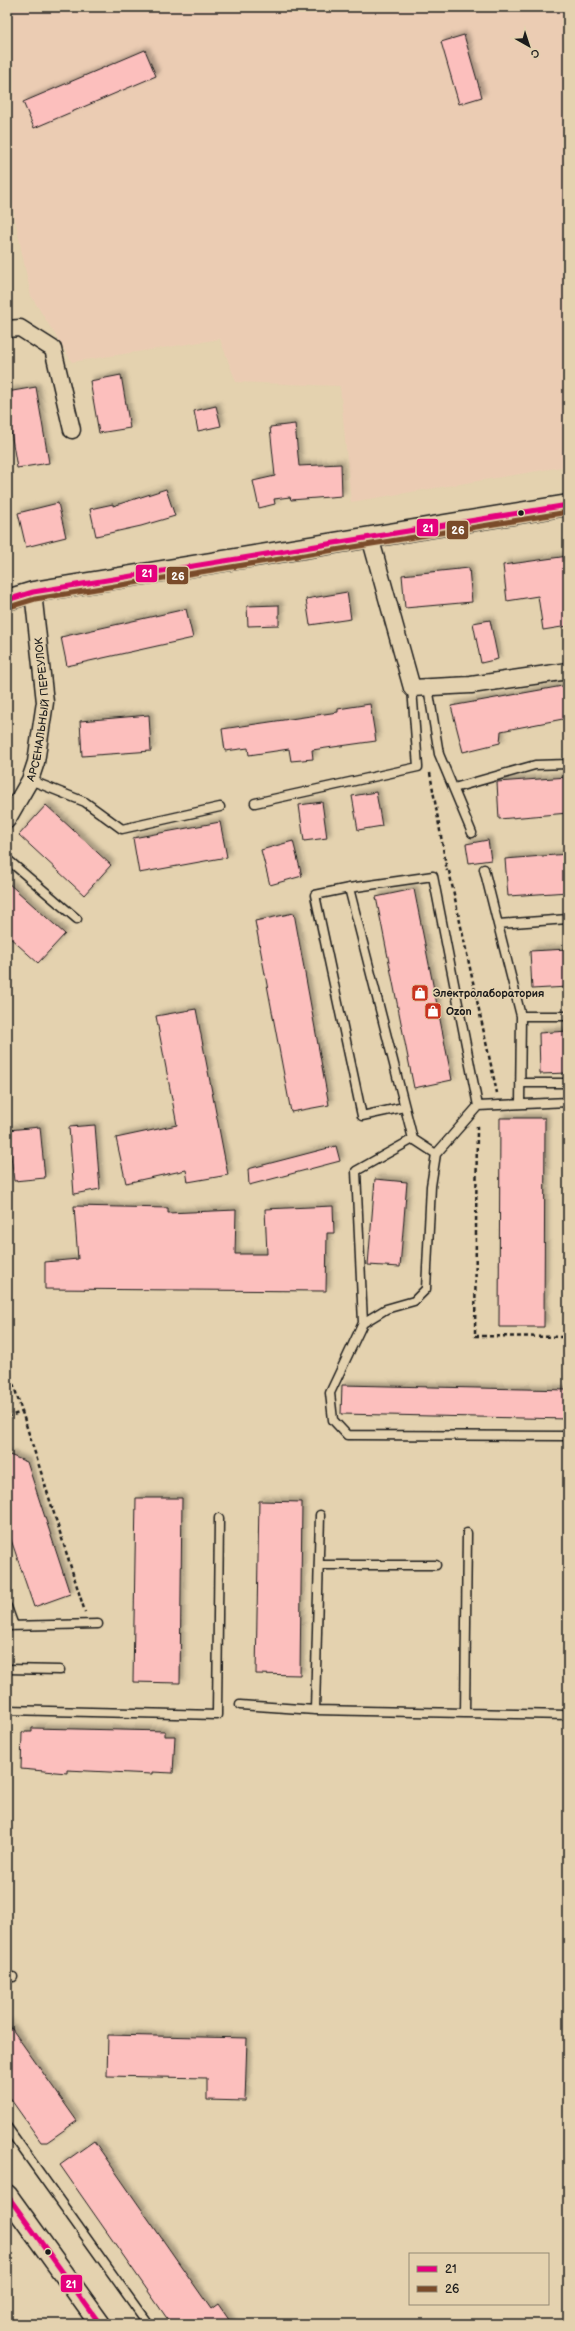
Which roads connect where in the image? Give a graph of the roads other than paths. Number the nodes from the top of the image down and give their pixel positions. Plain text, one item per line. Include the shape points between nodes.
1 (7, 329) edge
2 (72, 430) dead end
3 (568, 505) edge
4 (370, 536) junction
5 (33, 592) junction
6 (7, 600) edge
7 (568, 671) edge
8 (420, 688) junction
9 (568, 764) edge
10 (30, 780) junction
11 (454, 788) junction
12 (255, 803) dead end
13 (220, 807) dead end
14 (7, 820) edge
15 (472, 833) dead end
16 (7, 859) edge
17 (484, 870) dead end
18 (349, 888) junction
19 (77, 919) dead end
20 (568, 919) edge
21 (498, 924) junction
22 (521, 1016) junction
23 (568, 1016) edge
24 (520, 1083) junction
25 (568, 1083) edge
26 (568, 1102) edge
27 (520, 1104) junction
28 (478, 1106) junction
29 (404, 1107) junction
30 (412, 1139) junction
31 (436, 1154) junction
32 (363, 1323) junction
33 (568, 1436) edge
34 (320, 1515) dead end
35 (219, 1518) dead end
36 (467, 1533) dead end
37 (319, 1565) junction
38 (436, 1565) dead end
39 (7, 1607) edge
40 (98, 1624) dead end
41 (10, 1626) edge
42 (7, 1669) edge
43 (60, 1670) dead end
44 (240, 1704) dead end
45 (7, 1710) edge
46 (315, 1710) junction
47 (465, 1713) junction
48 (568, 1715) edge
49 (7, 2127) edge
50 (7, 2195) edge
51 (100, 2324) edge
52 (148, 2324) edge

1 - 2 street via 20,328 52,349
3 - 4 street
4 - 5 street
4 - 8 street
5 - 6 street
5 - 10 street, АРСЕНАЛЬНЫЙ ПЕРЕУЛОК via 45,702 36,762
7 - 8 street via 471,685
8 - 11 lane via 439,754
8 - 12 lane via 418,767
9 - 11 lane via 535,765
10 - 13 lane via 85,802 122,829
10 - 14 street, АРСЕНАЛЬНЫЙ ПЕРЕУЛОК
11 - 15 lane
16 - 19 lane
17 - 21 lane
18 - 28 lane via 433,876
18 - 29 lane
18 - 29 lane via 315,895 362,1116
20 - 21 lane
21 - 22 lane
22 - 23 lane
22 - 24 lane
24 - 25 lane
24 - 27 lane
26 - 27 lane
27 - 28 lane
28 - 31 lane
29 - 30 lane
30 - 31 lane
30 - 32 lane via 356,1171
31 - 32 lane via 431,1186 426,1289 414,1301 386,1309
32 - 33 lane via 330,1393 333,1420 347,1435
34 - 37 lane
35 - 45 lane via 217,1715
36 - 47 lane
37 - 38 lane
37 - 46 lane
39 - 41 lane
40 - 41 lane
42 - 43 lane
44 - 46 lane
46 - 47 lane
47 - 48 lane
49 - 52 lane
50 - 51 street

